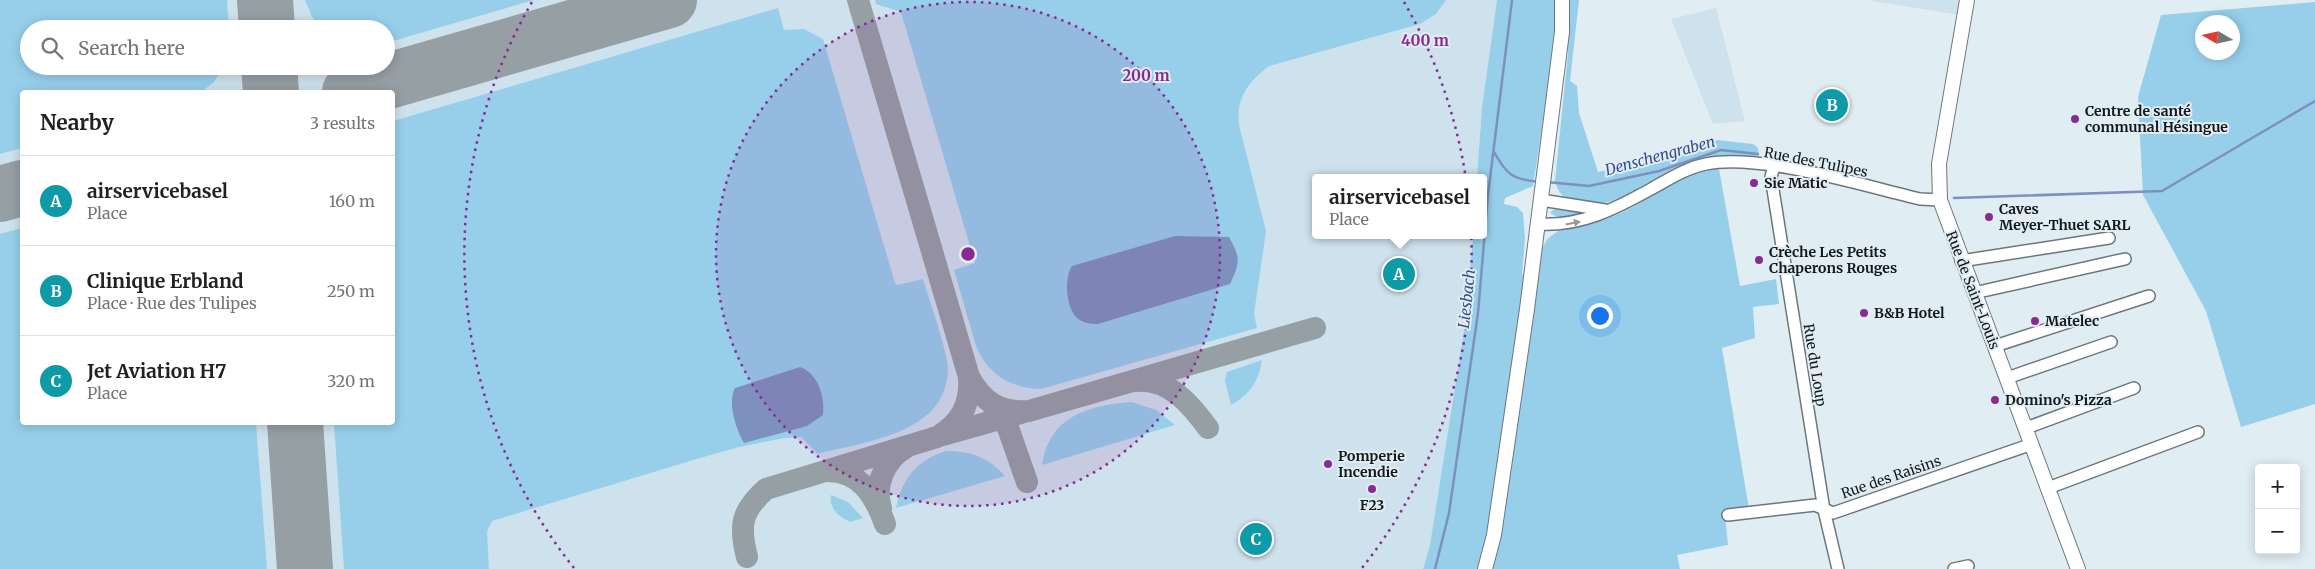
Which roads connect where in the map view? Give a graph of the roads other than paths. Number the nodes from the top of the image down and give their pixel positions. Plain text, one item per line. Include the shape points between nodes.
1 (1562, 0) edge
2 (1967, 0) edge
3 (1774, 166) junction
4 (1541, 195) junction
5 (1940, 200) junction
6 (1607, 210) junction
7 (1537, 224) junction
8 (2109, 238) dead end
9 (2125, 259) dead end
10 (1961, 260) junction
11 (1974, 293) junction
12 (2149, 296) dead end
13 (2111, 342) dead end
14 (1995, 346) junction
15 (2007, 378) junction
16 (2134, 388) dead end
17 (2026, 428) junction
18 (2198, 432) dead end
19 (2032, 444) junction
20 (2048, 488) junction
21 (1824, 510) junction
22 (1728, 515) dead end
23 (1968, 566) dead end
24 (1485, 569) edge
25 (1838, 569) edge
26 (1954, 569) edge
27 (2078, 569) edge

1 - 4 main road via 1562,32
2 - 5 main road, Rue de Saint-Louis via 1939,164
3 - 5 street, Rue des Tulipes via 1920,199
3 - 6 street, Rue des Tulipes via 1723,162 1700,166 1685,170 1618,208
3 - 21 street, Rue du Loup via 1771,177
4 - 6 street, Rue des Tulipes
4 - 7 main road
5 - 10 main road, Rue de Saint-Louis
7 -> 6 street, Rue des Tulipes via 1570,224
7 - 24 main road via 1509,437 1494,535
8 - 10 street
9 - 11 street
10 - 11 main road, Rue de Saint-Louis
11 - 14 main road, Rue de Saint-Louis
12 - 14 street
13 - 15 street
14 - 15 main road, Rue de Saint-Louis
15 - 17 main road, Rue de Saint-Louis
16 - 17 street
17 - 19 main road, Rue de Saint-Louis
18 - 20 street
19 - 20 main road, Rue de Saint-Louis
19 - 21 street, Rue des Raisins via 1833,513
20 - 27 main road, Rue de Saint-Louis
21 - 22 street, Rue des Raisins via 1815,505
21 - 25 street, Rue du Loup
23 - 26 street

